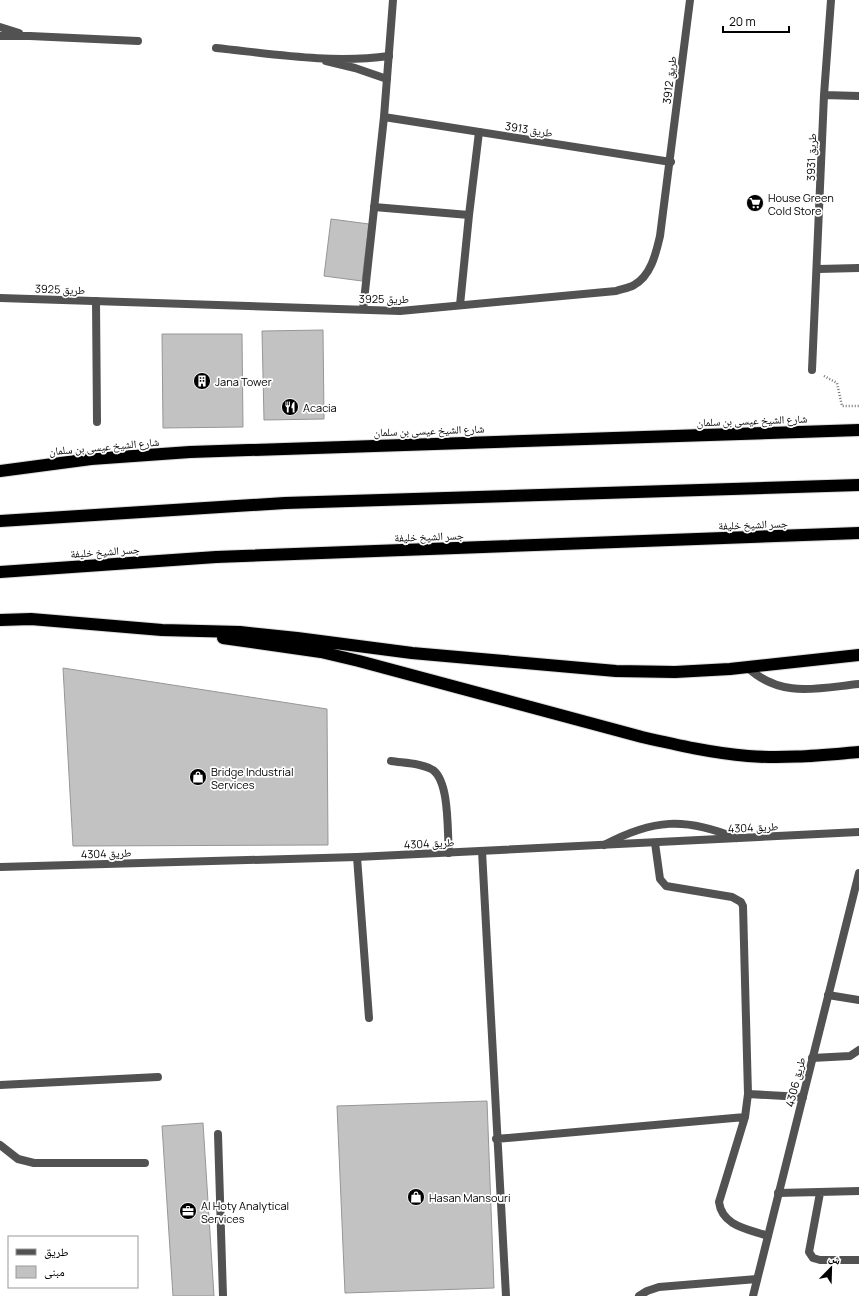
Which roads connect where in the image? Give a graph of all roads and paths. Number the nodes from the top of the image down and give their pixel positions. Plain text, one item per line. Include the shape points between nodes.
1 (393, 0) edge
2 (690, 0) edge
3 (831, 0) edge
4 (0, 27) edge
5 (0, 36) edge
6 (30, 36) junction
7 (138, 41) dead end
8 (216, 48) dead end
9 (389, 56) junction
10 (314, 58) junction
11 (387, 79) junction
12 (824, 95) junction
13 (859, 96) edge
14 (384, 117) junction
15 (479, 132) junction
16 (671, 162) junction
17 (374, 207) junction
18 (469, 215) junction
19 (859, 268) edge
20 (818, 269) junction
21 (0, 298) edge
22 (96, 301) junction
23 (460, 305) junction
24 (363, 310) junction
25 (812, 370) joint
26 (859, 406) edge
27 (97, 422) dead end
28 (859, 430) edge
29 (0, 471) edge
30 (859, 484) edge
31 (0, 521) edge
32 (859, 533) edge
33 (0, 572) edge
34 (0, 620) edge
35 (162, 630) junction
36 (859, 656) edge
37 (747, 667) junction
38 (859, 684) edge
39 (859, 752) edge
40 (391, 761) dead end
41 (859, 832) edge
42 (738, 838) junction
43 (654, 842) junction
44 (604, 845) junction
45 (482, 851) junction
46 (449, 853) junction
47 (357, 857) junction
48 (0, 866) edge
49 (859, 873) edge
50 (828, 995) junction
51 (859, 1000) edge
52 (369, 1018) dead end
53 (859, 1050) edge
54 (812, 1058) junction
55 (158, 1077) dead end
56 (0, 1085) edge
57 (748, 1094) junction
58 (802, 1097) junction
59 (745, 1117) junction
60 (218, 1134) dead end
61 (496, 1139) junction
62 (0, 1146) edge
63 (145, 1163) dead end
64 (859, 1191) edge
65 (778, 1193) junction
66 (820, 1193) junction
67 (768, 1236) junction
68 (859, 1260) edge
69 (757, 1279) junction
70 (223, 1296) edge
71 (506, 1296) edge
72 (639, 1296) edge
73 (753, 1296) edge

1 - 9 street
2 - 16 street, طريق 3912
3 - 12 street, طريق 3931
4 - 6 street
5 - 6 street
6 - 7 street
8 - 10 street
9 - 10 street
9 - 11 street
10 - 11 street
11 - 14 street
12 - 13 street
12 - 20 street, طريق 3931
14 - 15 street, طريق 3913
14 - 17 street
15 - 16 street, طريق 3913
15 - 18 street
16 - 23 street, طريق 3925 via 655,258 646,274 635,285 616,291
17 - 18 street
17 - 24 street
18 - 23 street
19 - 20 street
20 - 25 street, طريق 3931
21 - 22 street, طريق 3925
22 - 24 street, طريق 3925
22 - 27 street
23 - 24 street, طريق 3925 via 400,311
25 - 26 path via 837,383 842,406
28 - 29 highway, شارع الشيخ عيسى بن سلمان via 190,452 92,459
30 - 31 highway via 309,502
32 - 33 highway, جسر الشيخ خليفة via 216,557
34 - 35 highway via 31,619
35 - 37 highway via 240,632 412,653 608,670 675,672
35 - 39 highway via 321,652 399,670 642,737 688,747 748,756
36 - 37 highway
37 - 38 street via 767,682 790,689
40 - 46 street via 427,767 438,775 445,791
41 - 42 street, طريق 4304
42 - 43 street, طريق 4304
42 - 44 street via 712,828 684,823 656,824 629,832
43 - 44 street, طريق 4304
43 - 57 street via 660,879 666,886 732,897 743,906
44 - 45 street, طريق 4304
45 - 46 street, طريق 4304
45 - 61 street
46 - 47 street, طريق 4304
47 - 48 street, طريق 4304
47 - 52 street
49 - 50 street, طريق 4306
50 - 51 street
50 - 54 street, طريق 4306
53 - 54 street via 850,1056
54 - 58 street, طريق 4306
55 - 56 street
57 - 58 street
57 - 59 street
58 - 65 street, طريق 4306
59 - 61 street
59 - 67 street via 720,1195 720,1211 729,1222
60 - 70 street
61 - 71 street
62 - 63 street via 18,1160 34,1163
64 - 66 street
65 - 66 street
65 - 67 street, طريق 4306
66 - 68 street via 809,1252 813,1258 820,1260
67 - 69 street, طريق 4306
69 - 72 street via 659,1287
69 - 73 street, طريق 4306

